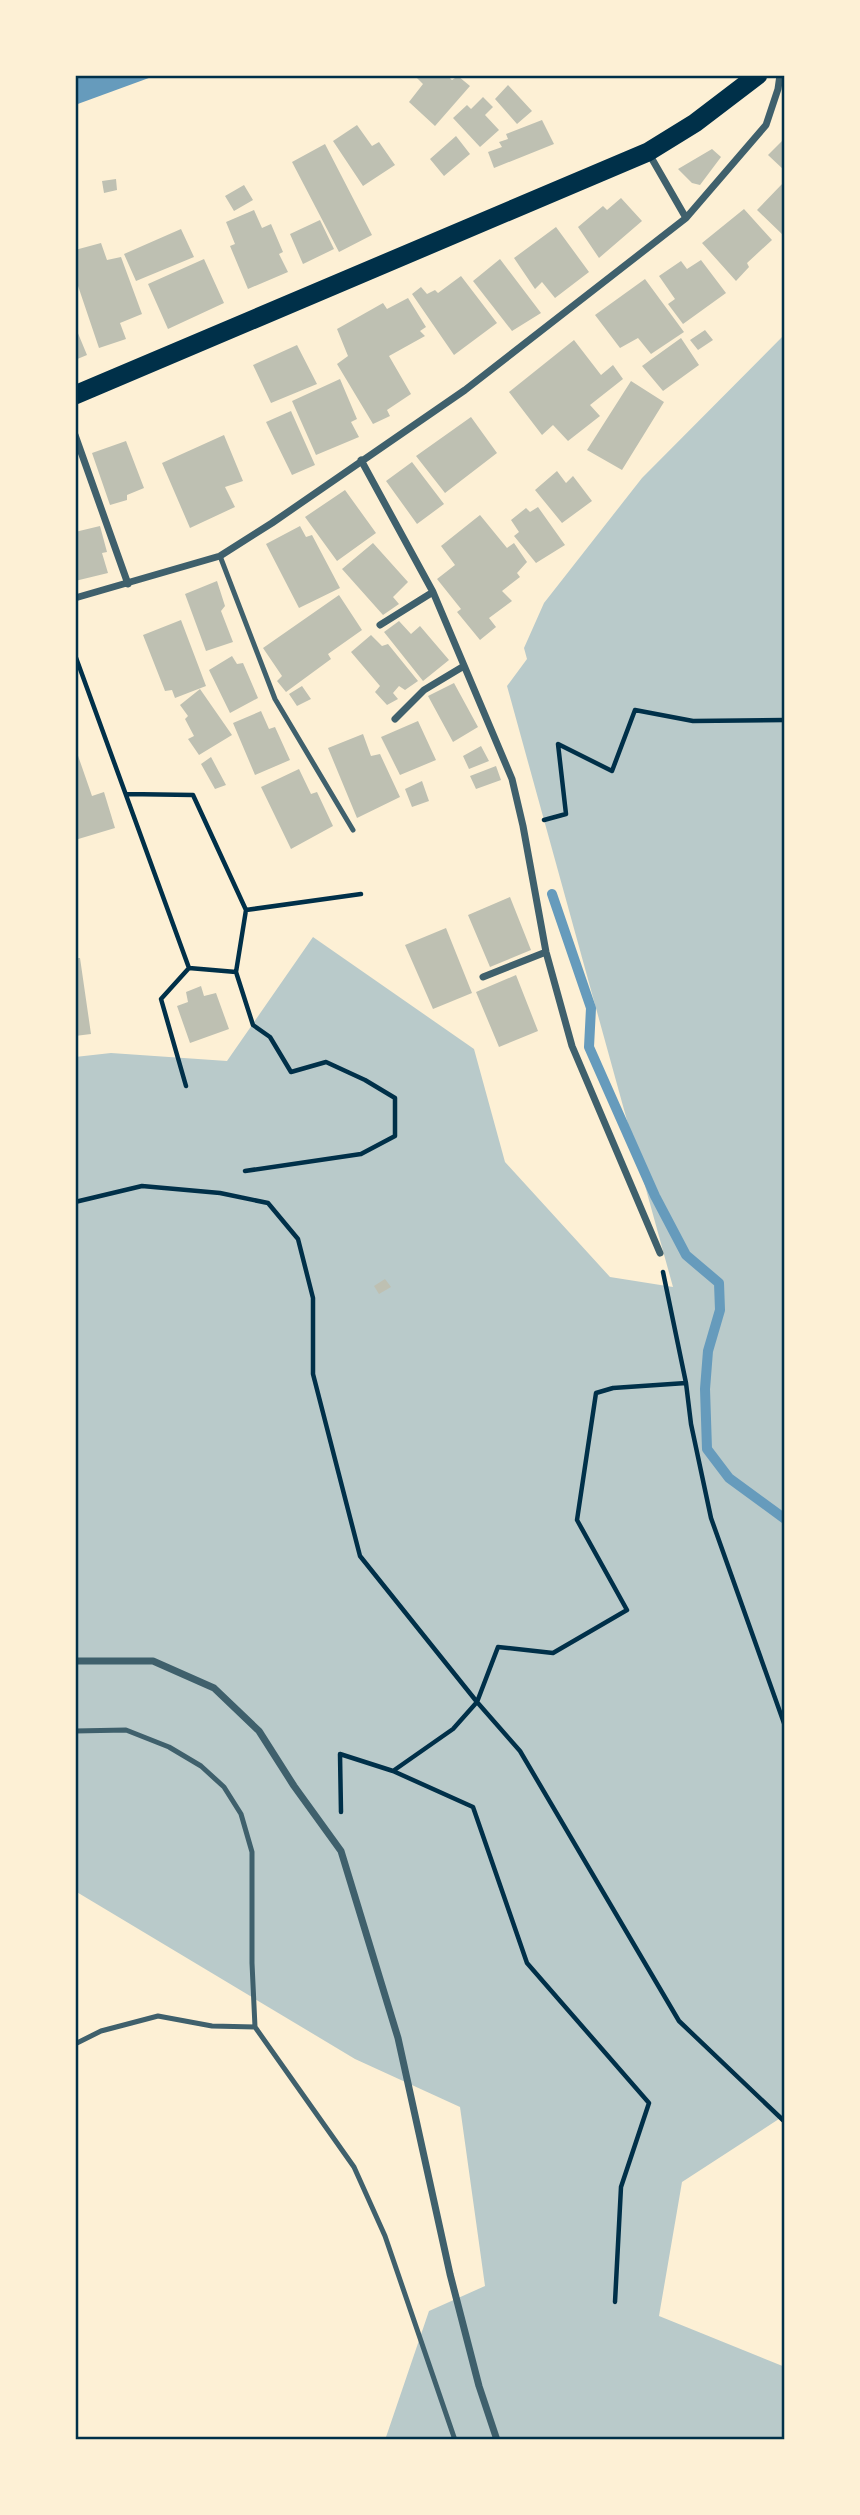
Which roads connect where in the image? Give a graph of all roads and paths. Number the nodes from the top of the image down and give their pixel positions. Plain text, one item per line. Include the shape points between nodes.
1 (758, 75) edge
2 (780, 75) edge
3 (648, 152) junction
4 (685, 218) junction
5 (75, 395) edge
6 (75, 435) edge
7 (361, 460) junction
8 (220, 556) junction
9 (128, 584) junction
10 (433, 592) junction
11 (75, 597) edge
12 (380, 625) dead end
13 (75, 655) edge
14 (464, 666) junction
15 (396, 719) dead end
16 (785, 720) edge
17 (126, 794) junction
18 (523, 826) junction
19 (353, 831) dead end
20 (361, 894) dead end
21 (246, 910) junction
22 (546, 952) junction
23 (189, 968) junction
24 (236, 972) junction
25 (483, 977) dead end
26 (186, 1086) dead end
27 (245, 1171) dead end
28 (75, 1202) edge
29 (660, 1253) joint
30 (686, 1383) junction
31 (75, 1661) edge
32 (477, 1702) junction
33 (785, 1726) edge
34 (75, 1731) edge
35 (393, 1771) junction
36 (341, 1852) junction
37 (254, 2027) junction
38 (75, 2044) edge
39 (785, 2122) edge
40 (615, 2302) dead end
41 (455, 2440) edge
42 (498, 2440) edge

1 - 3 highway
2 - 4 street via 766,125
3 - 4 street
3 - 5 highway
4 - 7 street via 465,390
6 - 9 street
7 - 8 street
7 - 10 street
8 - 9 street
8 - 19 lane via 275,699
9 - 11 street
10 - 12 street
10 - 14 street
13 - 17 path
14 - 15 street via 424,690
14 - 18 street via 512,779
16 - 18 path via 693,721 635,710 612,771 558,744 566,814
17 - 21 path via 192,795
17 - 23 path
18 - 22 street
20 - 21 path
21 - 24 path
22 - 25 street
22 - 29 street via 572,1046
23 - 24 path
23 - 26 path via 162,999
24 - 27 path via 253,1025 270,1037 291,1072 326,1062 395,1098 394,1136 361,1154
28 - 32 path via 142,1186 220,1193 268,1203 298,1238 313,1297 313,1374 360,1556
29 - 30 path
30 - 32 path via 596,1393 577,1520 627,1609 553,1653 498,1647
30 - 33 path via 711,1518
31 - 36 street via 153,1661 214,1688 259,1731
32 - 35 path via 453,1729
32 - 39 path via 520,1751 679,2021
34 - 37 lane via 126,1730 169,1747 201,1766 241,1814 252,1852
35 - 36 path via 340,1754
35 - 40 path via 473,1807 527,1963 649,2103 621,2187
36 - 42 street via 398,2038 450,2274
37 - 38 lane via 212,2026 158,2016 101,2031
37 - 41 lane via 354,2167 385,2236

